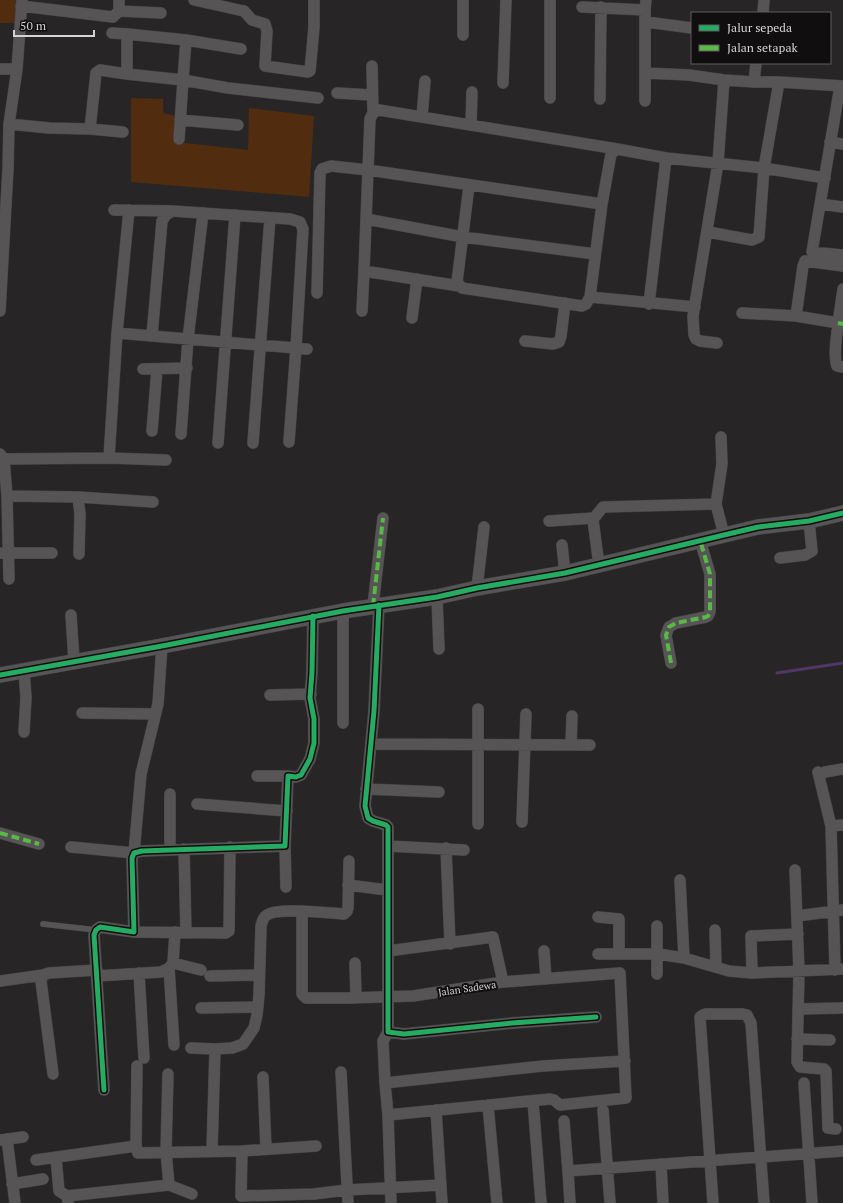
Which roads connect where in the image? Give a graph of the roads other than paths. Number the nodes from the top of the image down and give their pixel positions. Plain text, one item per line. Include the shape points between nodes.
1 (194, 0) edge
2 (314, 0) edge
3 (463, 0) edge
4 (506, 0) edge
5 (550, 0) edge
6 (764, 0) edge
7 (22, 3) edge
8 (646, 5) edge
9 (119, 6) edge
10 (582, 7) dead end
11 (601, 7) junction
12 (763, 12) edge
13 (160, 13) dead end
14 (646, 22) junction
15 (691, 28) edge
16 (112, 33) dead end
17 (127, 34) junction
18 (463, 35) dead end
19 (186, 40) junction
20 (241, 49) dead end
21 (756, 64) edge
22 (372, 66) dead end
23 (0, 69) edge
24 (17, 69) junction
25 (645, 73) junction
26 (127, 74) junction
27 (183, 80) junction
28 (724, 80) junction
29 (425, 81) dead end
30 (754, 82) junction
31 (779, 82) junction
32 (503, 83) dead end
33 (842, 86) edge
34 (472, 92) dead end
35 (337, 93) dead end
36 (372, 95) junction
37 (318, 98) dead end
38 (550, 98) dead end
39 (600, 99) dead end
40 (645, 101) dead end
41 (373, 113) junction
42 (422, 117) junction
43 (180, 120) junction
44 (9, 124) junction
45 (238, 125) dead end
46 (471, 125) junction
47 (90, 129) junction
48 (123, 132) dead end
49 (178, 139) dead end
50 (830, 142) junction
51 (843, 144) edge
52 (617, 149) junction
53 (666, 158) junction
54 (718, 163) junction
55 (764, 168) junction
56 (4, 169) edge
57 (368, 170) junction
58 (825, 178) junction
59 (469, 186) junction
60 (602, 204) junction
61 (820, 204) junction
62 (843, 207) edge
63 (114, 210) dead end
64 (129, 210) junction
65 (172, 211) junction
66 (203, 213) junction
67 (235, 215) junction
68 (270, 218) junction
69 (366, 220) junction
70 (708, 232) junction
71 (463, 237) junction
72 (595, 254) junction
73 (843, 255) edge
74 (843, 266) edge
75 (364, 271) junction
76 (417, 279) junction
77 (459, 286) junction
78 (843, 289) edge
79 (317, 293) dead end
80 (590, 297) junction
81 (565, 303) junction
82 (649, 304) junction
83 (695, 307) junction
84 (0, 311) edge
85 (362, 311) dead end
86 (742, 313) dead end
87 (796, 316) junction
88 (412, 318) dead end
89 (840, 324) edge
90 (118, 333) junction
91 (152, 336) junction
92 (188, 339) junction
93 (525, 341) dead end
94 (225, 342) junction
95 (717, 344) dead end
96 (261, 345) junction
97 (302, 348) junction
98 (843, 367) edge
99 (186, 368) junction
100 (143, 369) dead end
101 (158, 369) junction
102 (152, 431) dead end
103 (181, 434) dead end
104 (721, 437) dead end
105 (289, 442) dead end
106 (218, 443) dead end
107 (253, 443) dead end
108 (2, 456) edge
109 (109, 458) junction
110 (166, 460) dead end
111 (7, 496) junction
112 (78, 498) junction
113 (153, 502) dead end
114 (716, 504) junction
115 (843, 513) edge
116 (382, 518) dead end
117 (594, 518) junction
118 (549, 521) dead end
119 (809, 521) junction
120 (484, 527) dead end
121 (724, 534) junction
122 (700, 540) junction
123 (562, 545) dead end
124 (4, 553) edge
125 (52, 553) dead end
126 (79, 554) dead end
127 (780, 558) dead end
128 (599, 565) junction
129 (565, 574) junction
130 (9, 579) dead end
131 (477, 588) junction
132 (437, 597) junction
133 (376, 605) junction
134 (343, 611) junction
135 (71, 615) dead end
136 (313, 616) junction
137 (162, 646) junction
138 (439, 649) dead end
139 (74, 661) junction
140 (671, 663) dead end
141 (24, 670) junction
142 (0, 675) edge
143 (270, 694) dead end
144 (310, 694) junction
145 (478, 709) dead end
146 (82, 713) dead end
147 (155, 714) junction
148 (526, 714) dead end
149 (572, 716) dead end
150 (343, 723) dead end
151 (24, 732) dead end
152 (371, 744) junction
153 (478, 744) junction
154 (525, 745) junction
155 (571, 745) junction
156 (590, 745) dead end
157 (843, 769) edge
158 (257, 776) dead end
159 (288, 776) junction
160 (366, 789) junction
161 (439, 792) dead end
162 (170, 794) dead end
163 (197, 804) dead end
164 (288, 811) junction
165 (522, 822) dead end
166 (478, 824) dead end
167 (843, 825) edge
168 (831, 826) junction
169 (0, 833) edge
170 (39, 844) dead end
171 (285, 846) junction
172 (388, 846) junction
173 (70, 847) dead end
174 (230, 847) junction
175 (446, 848) junction
176 (184, 849) junction
177 (170, 850) junction
178 (464, 850) dead end
179 (134, 853) junction
180 (349, 861) dead end
181 (795, 870) dead end
182 (680, 880) dead end
183 (348, 885) junction
184 (286, 887) dead end
185 (387, 890) junction
186 (839, 911) edge
187 (302, 912) junction
188 (797, 916) junction
189 (598, 917) dead end
190 (43, 924) dead end
191 (657, 926) dead end
192 (96, 930) junction
193 (715, 930) dead end
194 (134, 932) junction
195 (181, 932) junction
196 (798, 934) junction
197 (450, 944) junction
198 (388, 951) junction
199 (544, 951) dead end
200 (620, 953) junction
201 (598, 954) dead end
202 (658, 954) junction
203 (684, 958) junction
204 (355, 964) dead end
205 (171, 966) junction
206 (716, 966) junction
207 (839, 969) edge
208 (799, 971) junction
209 (97, 973) junction
210 (139, 973) junction
211 (752, 973) junction
212 (657, 974) dead end
213 (43, 975) junction
214 (259, 975) junction
215 (546, 979) junction
216 (0, 981) edge
217 (503, 982) junction
218 (388, 996) junction
219 (356, 998) junction
220 (258, 1007) junction
221 (201, 1008) dead end
222 (843, 1008) edge
223 (798, 1009) junction
224 (596, 1017) dead end
225 (388, 1032) junction
226 (797, 1040) junction
227 (830, 1040) dead end
228 (174, 1046) dead end
229 (191, 1048) dead end
230 (215, 1049) junction
231 (625, 1061) junction
232 (341, 1072) dead end
233 (53, 1074) dead end
234 (168, 1074) dead end
235 (263, 1077) dead end
236 (385, 1083) junction
237 (804, 1083) dead end
238 (104, 1090) dead end
239 (533, 1101) junction
240 (488, 1105) junction
241 (436, 1110) junction
242 (603, 1110) dead end
243 (388, 1115) junction
244 (564, 1121) dead end
245 (827, 1128) dead end
246 (23, 1137) dead end
247 (3, 1140) edge
248 (136, 1146) junction
249 (316, 1146) dead end
250 (266, 1149) junction
251 (242, 1150) junction
252 (212, 1151) junction
253 (843, 1151) edge
254 (166, 1152) junction
255 (808, 1153) junction
256 (760, 1157) junction
257 (56, 1158) junction
258 (36, 1160) dead end
259 (710, 1160) junction
260 (661, 1164) junction
261 (608, 1169) junction
262 (568, 1171) junction
263 (44, 1180) dead end
264 (12, 1184) junction
265 (169, 1185) junction
266 (441, 1185) junction
267 (391, 1188) junction
268 (347, 1190) junction
269 (192, 1194) dead end
270 (68, 1200) edge
271 (241, 1200) edge
272 (15, 1203) edge
273 (348, 1203) edge
274 (392, 1203) edge
275 (442, 1203) edge
276 (497, 1203) edge
277 (541, 1203) edge
278 (570, 1203) edge
279 (610, 1203) edge
280 (663, 1203) edge
281 (713, 1203) edge
282 (764, 1203) edge
283 (812, 1203) edge

1 - 2 street via 244,11 252,20 265,24 265,66 308,72 314,27
3 - 18 street
4 - 32 street
5 - 38 street
6 - 12 street
7 - 9 street via 110,17 116,15
7 - 24 street
8 - 11 street
8 - 14 street
9 - 13 street
10 - 11 street
11 - 39 street
14 - 15 street
14 - 25 street
16 - 17 street
17 - 19 street
17 - 26 street
19 - 20 street
19 - 27 street
21 - 30 street
22 - 36 street
23 - 24 street
24 - 44 street
25 - 28 street
25 - 40 street
26 - 27 street
26 - 47 street via 100,70 96,73
27 - 37 street
27 - 43 street
28 - 30 street
28 - 54 street
29 - 42 street
30 - 31 street
31 - 33 street
31 - 55 street
33 - 50 street
34 - 46 street
35 - 36 street
36 - 41 street
41 - 42 street via 379,110
41 - 57 street via 370,119
42 - 46 street
43 - 45 street
43 - 49 street
44 - 47 street
44 - 56 street
46 - 52 street
47 - 48 street
50 - 51 street
50 - 58 street
52 - 53 street
52 - 60 street via 611,154
53 - 54 street
53 - 82 street
54 - 55 street
54 - 70 street
55 - 58 street
55 - 70 street via 759,237 752,240
56 - 84 street
57 - 59 street
57 - 69 street
57 - 79 street via 331,166 322,169 320,173
58 - 61 street
59 - 60 street
59 - 71 street
60 - 72 street
61 - 62 street
61 - 73 street via 812,252
63 - 64 street
64 - 65 street
64 - 90 street
65 - 66 street
65 - 91 street via 162,221
66 - 67 street
66 - 92 street
67 - 68 street
67 - 94 street
68 - 96 street
68 - 97 street via 290,219 302,225
69 - 71 street
69 - 75 street
70 - 83 street
71 - 72 street
71 - 77 street via 457,282
72 - 80 street
74 - 87 street via 805,261
75 - 76 street
75 - 85 street
76 - 77 street
76 - 88 street
77 - 81 street
78 - 89 street
80 - 81 street via 582,306
80 - 82 street
81 - 93 street via 559,342 553,344
82 - 83 street
83 - 95 street via 693,316 696,339
86 - 87 street
87 - 89 street
89 - 98 street via 836,364
90 - 91 street
90 - 109 street
91 - 92 street
92 - 94 street
92 - 99 street
94 - 96 street
94 - 106 street
96 - 97 street
96 - 107 street
97 - 105 street
99 - 101 street
99 - 103 street
100 - 101 street
101 - 102 street
104 - 114 street via 722,464
108 - 109 street
108 - 111 street
109 - 110 street
111 - 112 street
111 - 124 street
112 - 113 street
112 - 126 street
114 - 117 street via 603,507
114 - 121 street
115 - 119 street
116 - 133 street
117 - 118 street
117 - 128 street
119 - 121 street
119 - 127 street via 812,552
120 - 131 street
121 - 122 street
122 - 128 street
122 - 140 street via 710,574 710,612 706,617 668,627 666,635
123 - 129 street
124 - 125 street
124 - 130 street
128 - 129 street
129 - 131 street
131 - 132 street
132 - 133 street
132 - 138 street
133 - 134 street
133 - 152 street
134 - 136 street
134 - 150 street
135 - 139 street
136 - 137 street
136 - 144 street
137 - 139 street
137 - 147 street via 160,696
139 - 141 street
141 - 142 street
141 - 151 street
143 - 144 street
144 - 159 street via 314,720 314,743 310,759 301,775
145 - 153 street
146 - 147 street
147 - 179 street via 141,774
148 - 154 street
149 - 155 street
152 - 153 street
152 - 160 street
153 - 154 street
153 - 166 street
154 - 155 street
154 - 165 street
155 - 156 street
157 - 168 street via 822,772
158 - 159 street
159 - 164 street
160 - 161 street
160 - 172 street via 365,806 368,818 386,825
162 - 177 street
163 - 164 street
164 - 171 street
167 - 168 street
168 - 186 street
169 - 170 street
171 - 174 street
171 - 184 street
172 - 175 street
172 - 185 street
173 - 179 street
174 - 176 street
174 - 195 street via 229,930 226,933
175 - 178 street
175 - 197 street
176 - 177 street
176 - 195 street
177 - 179 street
179 - 194 street
180 - 183 street
181 - 188 street
182 - 203 street
183 - 185 street
183 - 187 street via 348,908 344,914
185 - 198 street
186 - 188 street
186 - 207 street
187 - 214 street via 272,912 265,916 261,926
187 - 219 street, Jalan Sadewa via 303,997
188 - 196 street
189 - 200 street via 619,919
190 - 192 lane
191 - 202 street
192 - 194 street via 100,927
192 - 209 street via 94,935
193 - 206 street
194 - 195 street
195 - 205 street
196 - 208 street
196 - 211 street via 750,936
197 - 198 street
197 - 217 street, Jalan Sadewa via 493,937
198 - 218 street
199 - 215 street
200 - 201 street
200 - 202 street
202 - 203 street
202 - 212 street
203 - 206 street
204 - 219 street
205 - 210 street via 161,972
205 - 214 street via 206,973
205 - 228 street
206 - 211 street via 729,971
207 - 208 street
208 - 211 street
208 - 223 street
209 - 210 street
209 - 213 street
209 - 238 street
210 - 248 street via 140,1062
213 - 216 street
213 - 233 street
214 - 220 street
215 - 217 street
215 - 231 street via 620,973
217 - 218 street, Jalan Sadewa via 413,996
218 - 219 street, Jalan Sadewa
218 - 225 street
220 - 221 street
220 - 230 street via 254,1028 243,1044 232,1048
222 - 223 street
223 - 226 street
224 - 225 street via 404,1034
225 - 236 street via 383,1041
226 - 227 street
226 - 245 street via 798,1065 826,1071
229 - 230 street
230 - 252 street
231 - 236 street via 543,1066
231 - 239 street via 626,1098 560,1105 554,1100
232 - 268 street
234 - 254 street
235 - 250 street
236 - 243 street
237 - 255 street
239 - 240 street
239 - 277 street
240 - 241 street
240 - 276 street
241 - 243 street
241 - 266 street
242 - 261 street
243 - 267 street
244 - 262 street
246 - 247 street
247 - 264 street
248 - 254 street via 138,1153
248 - 257 street
249 - 250 street
250 - 251 street
251 - 252 street
251 - 271 street
252 - 254 street
253 - 255 street
254 - 265 street
255 - 256 street
255 - 283 street
256 - 259 street
256 - 259 street via 751,1023 747,1015 743,1014 706,1014 700,1017
256 - 282 street
257 - 258 street
257 - 270 street via 59,1191
259 - 260 street
259 - 281 street
260 - 261 street
260 - 280 street
261 - 262 street
261 - 279 street
262 - 278 street
263 - 264 street
264 - 272 street
265 - 269 street
265 - 270 street
266 - 267 street
266 - 275 street
267 - 268 street
267 - 274 street
268 - 271 street
268 - 273 street

